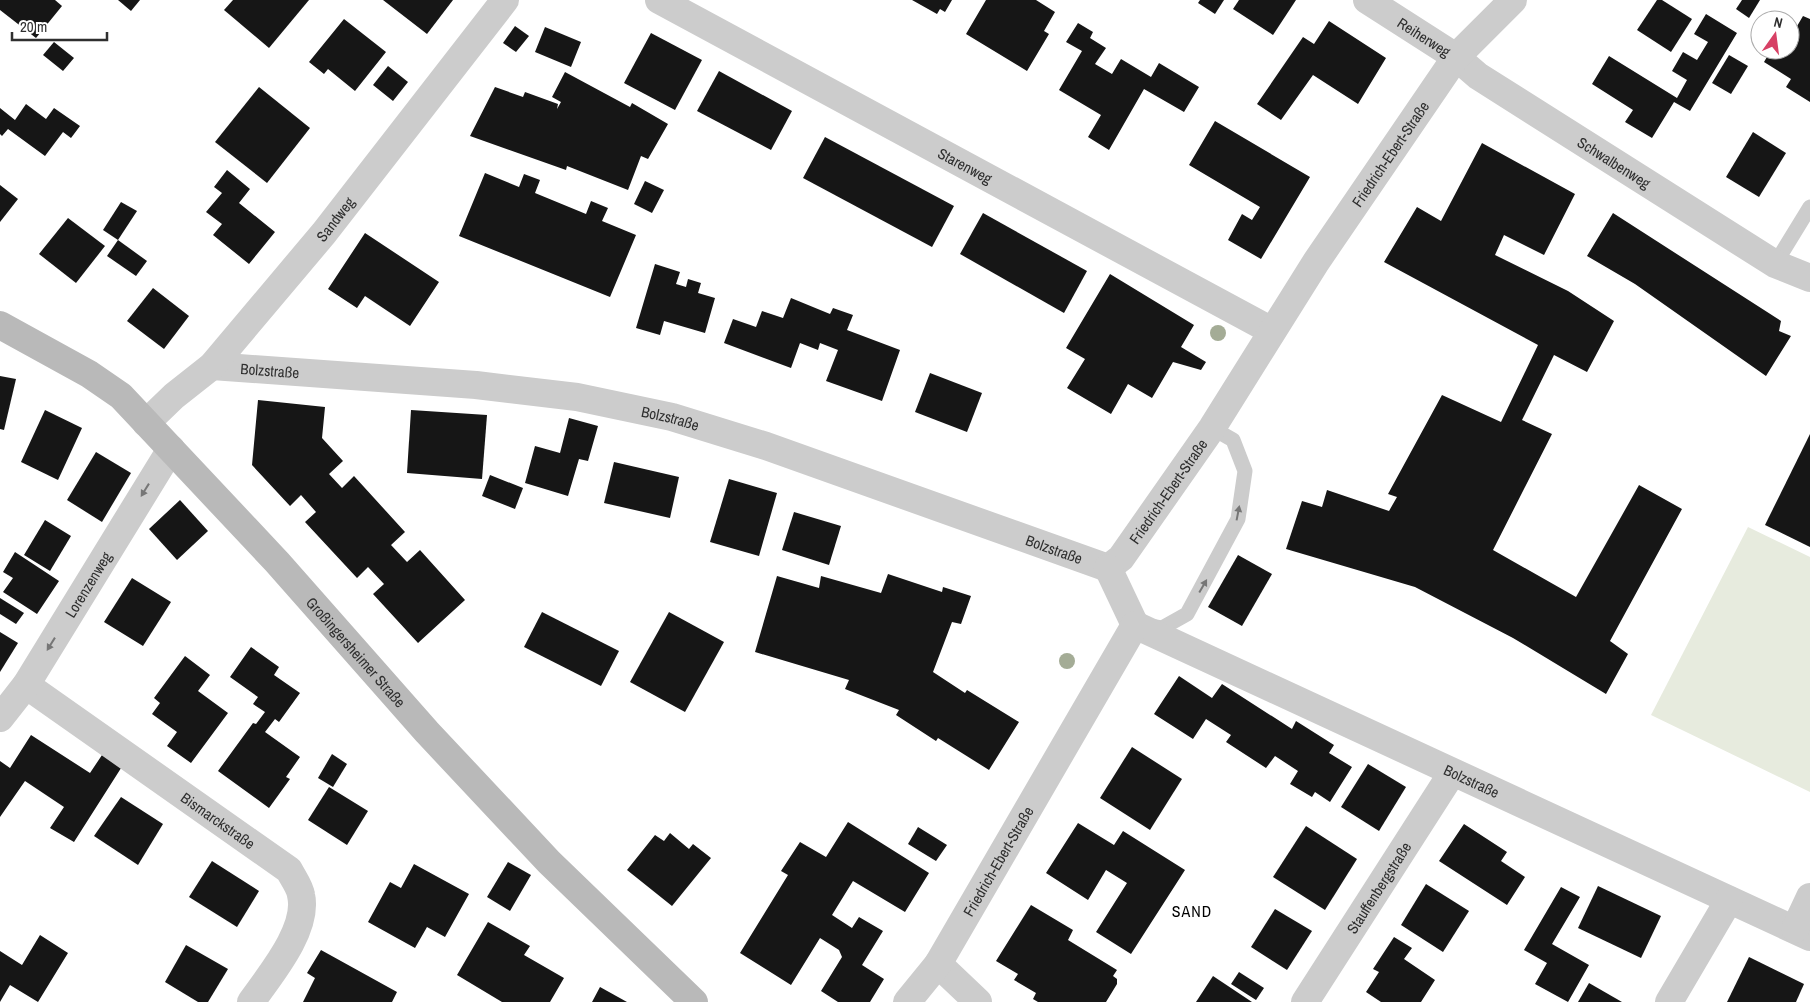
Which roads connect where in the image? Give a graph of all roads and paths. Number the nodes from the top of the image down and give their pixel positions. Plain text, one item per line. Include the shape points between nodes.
1 (505, 0) edge
2 (659, 0) edge
3 (1367, 0) edge
4 (1513, 0) edge
5 (1456, 57) junction
6 (1810, 207) edge
7 (1775, 264) junction
8 (1810, 278) edge
9 (0, 325) edge
10 (1272, 330) junction
11 (212, 366) junction
12 (146, 423) junction
13 (1212, 428) junction
14 (171, 449) junction
15 (1108, 568) junction
16 (1135, 625) junction
17 (26, 685) junction
18 (0, 718) edge
19 (1452, 773) junction
20 (1810, 896) edge
21 (1729, 900) junction
22 (1803, 933) edge
23 (938, 964) junction
24 (251, 1002) edge
25 (694, 1002) edge
26 (907, 1002) edge
27 (978, 1002) edge
28 (1305, 1002) edge
29 (1669, 1002) edge

1 - 11 street, Sandweg via 324,233
2 - 10 street, Starenweg
3 - 5 street, Reiherweg
4 - 5 street, Friedrich-Ebert-Straße
5 - 7 street, Schwalbenweg via 1478,76
5 - 10 street, Friedrich-Ebert-Straße
6 - 7 lane
7 - 8 street, Schwalbenweg
9 - 12 main road, Großingersheimer Straße via 89,374 121,396
10 - 13 street, Friedrich-Ebert-Straße
11 - 12 street, Sandweg
11 - 15 street, Bolzstraße via 485,386 577,397 672,416 766,446
12 - 14 main road, Großingersheimer Straße
13 - 15 street, Friedrich-Ebert-Straße via 1121,558
16 -> 13 lane via 1162,628 1187,614 1238,519 1245,471 1233,440
14 -> 17 street, Lorenzenweg
14 - 25 main road, Großingersheimer Straße via 549,862
15 - 16 street
16 - 19 street, Bolzstraße
16 - 23 street, Friedrich-Ebert-Straße
17 - 18 street, Lorenzenweg
17 - 24 street, Bismarckstraße via 289,870 302,894 302,918 287,949
19 - 21 street, Bolzstraße
19 - 28 street, Stauffenbergstraße
20 - 22 street
21 - 22 street, Bolzstraße
21 - 29 street
23 - 26 street, Friedrich-Ebert-Straße
23 - 27 street

